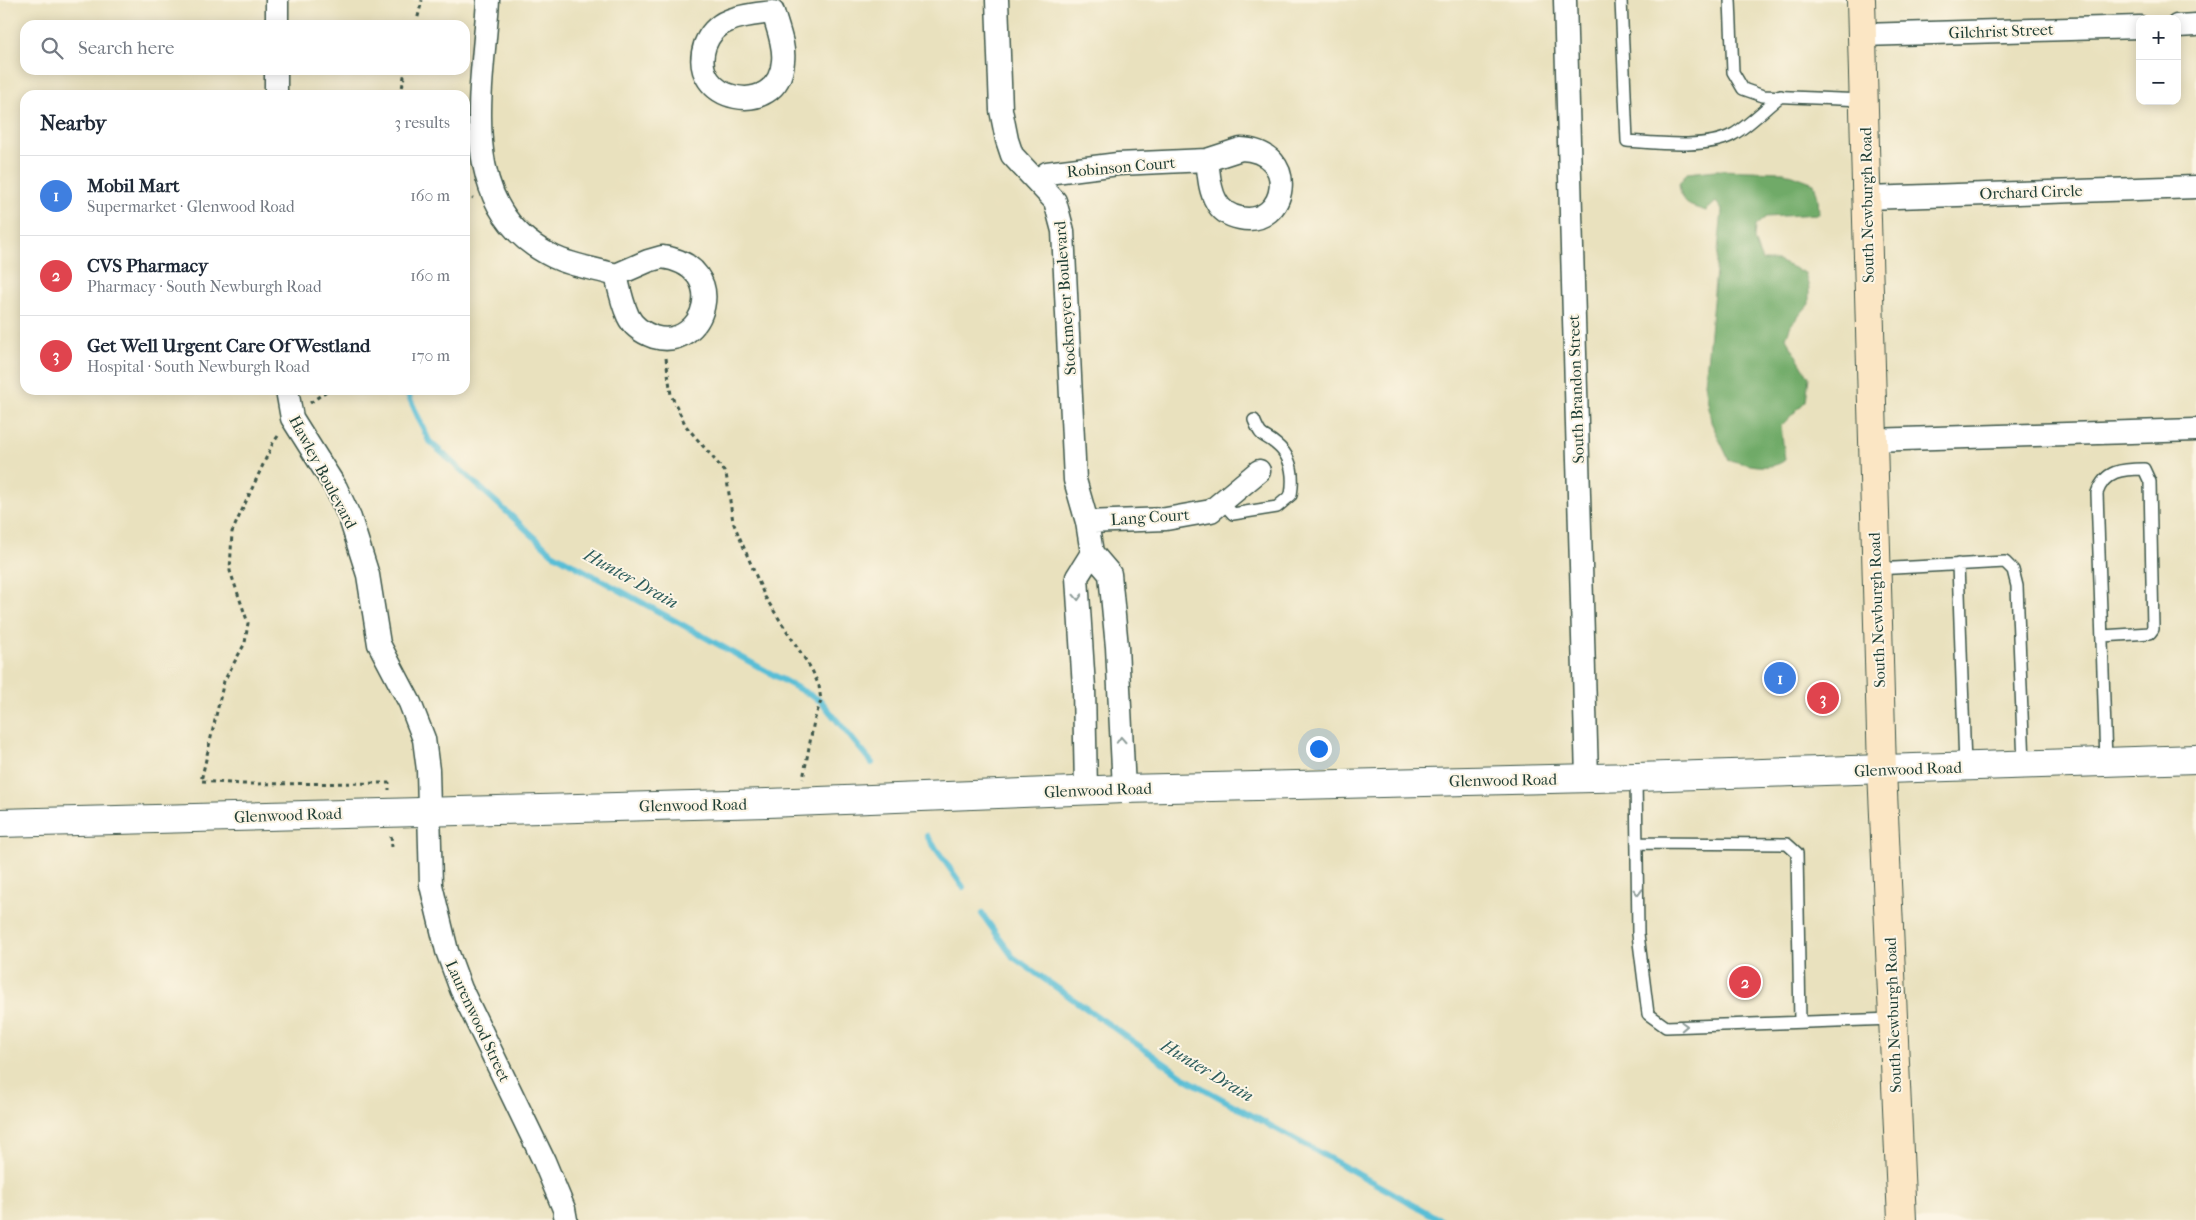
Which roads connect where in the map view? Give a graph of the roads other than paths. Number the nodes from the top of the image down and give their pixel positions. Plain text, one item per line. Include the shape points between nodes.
1 (277, 0) edge
2 (488, 0) edge
3 (997, 0) edge
4 (1565, 0) edge
5 (1621, 0) edge
6 (1730, 0) edge
7 (1861, 0) edge
8 (277, 20) edge
9 (2196, 25) edge
10 (2181, 26) edge
11 (2136, 27) edge
12 (1862, 35) junction
13 (276, 75) edge
14 (276, 90) edge
15 (1781, 96) junction
16 (1864, 100) junction
17 (1207, 160) dead end
18 (1037, 181) junction
19 (2196, 187) edge
20 (1867, 198) junction
21 (616, 275) junction
22 (288, 395) edge
23 (1254, 420) dead end
24 (2196, 430) edge
25 (1871, 440) junction
26 (1259, 471) dead end
27 (1222, 502) junction
28 (1087, 522) junction
29 (1092, 553) junction
30 (1958, 564) junction
31 (1876, 569) junction
32 (2102, 636) junction
33 (1118, 659) junction
34 (1082, 662) junction
35 (2196, 759) edge
36 (2106, 761) junction
37 (2024, 764) junction
38 (1965, 766) junction
39 (1882, 770) junction
40 (1636, 777) junction
41 (1587, 778) junction
42 (1124, 789) junction
43 (1086, 790) junction
44 (428, 811) junction
45 (0, 823) edge
46 (1637, 843) junction
47 (1893, 1019) junction
48 (1800, 1022) junction
49 (566, 1220) edge
50 (1902, 1220) edge

1 - 8 street
2 - 21 street via 480,96 482,157 496,204 515,230 555,258
3 - 18 street, Stockmeyer Boulevard via 1003,125 1012,155
4 - 41 street, South Brandon Street
5 - 15 lane via 1627,141 1704,142 1731,135
6 - 15 lane via 1733,72 1743,89 1763,96
7 - 12 main road, South Newburgh Road
9 - 10 street
11 - 12 street, Gilchrist Street
12 - 16 main road, South Newburgh Road
13 - 14 street
15 - 16 lane
16 - 20 main road, South Newburgh Road
17 - 18 street, Robinson Court via 1118,164 1047,173
18 - 28 street, Stockmeyer Boulevard via 1055,201 1063,231 1075,480
19 - 20 street, Orchard Circle
20 - 25 main road, South Newburgh Road
21 - 21 street via 628,316 646,334 664,338 683,334 701,316 704,288 698,275 676,259 662,257
22 - 44 street, Hawley Boulevard via 292,418 336,488 362,550 379,644 410,702 424,739
23 - 27 lane via 1260,435 1277,444 1286,454 1294,476 1291,495 1277,507 1233,514
24 - 25 street
25 - 31 main road, South Newburgh Road
26 - 27 street, Lang Court
27 - 28 street, Lang Court via 1211,511 1166,519
28 - 29 street, Stockmeyer Boulevard
29 - 33 street via 1110,574
29 -> 34 street via 1077,577
30 - 31 lane
30 - 37 lane via 2005,562 2018,586
30 - 38 lane
31 - 39 main road, South Newburgh Road
32 - 32 lane via 2097,493 2101,482 2110,475 2126,469 2144,469 2150,482 2154,629 2150,633
32 - 36 lane
33 - 34 street
42 -> 33 street
34 - 43 street
35 - 36 street, Glenwood Road
36 - 37 street, Glenwood Road
37 - 38 street, Glenwood Road
38 - 39 street, Glenwood Road
39 - 40 street, Glenwood Road
39 - 47 main road, South Newburgh Road
40 - 41 street, Glenwood Road
40 - 46 lane
41 - 42 street, Glenwood Road
42 - 43 street, Glenwood Road
43 - 44 street, Glenwood Road via 804,802
44 - 45 street, Glenwood Road
44 - 49 street, Laurenwood Street via 431,885 447,951 461,989 544,1161
46 -> 48 lane via 1638,934 1648,1014 1666,1027
46 - 48 lane via 1787,844 1797,853
47 - 48 lane
47 - 50 main road, South Newburgh Road

